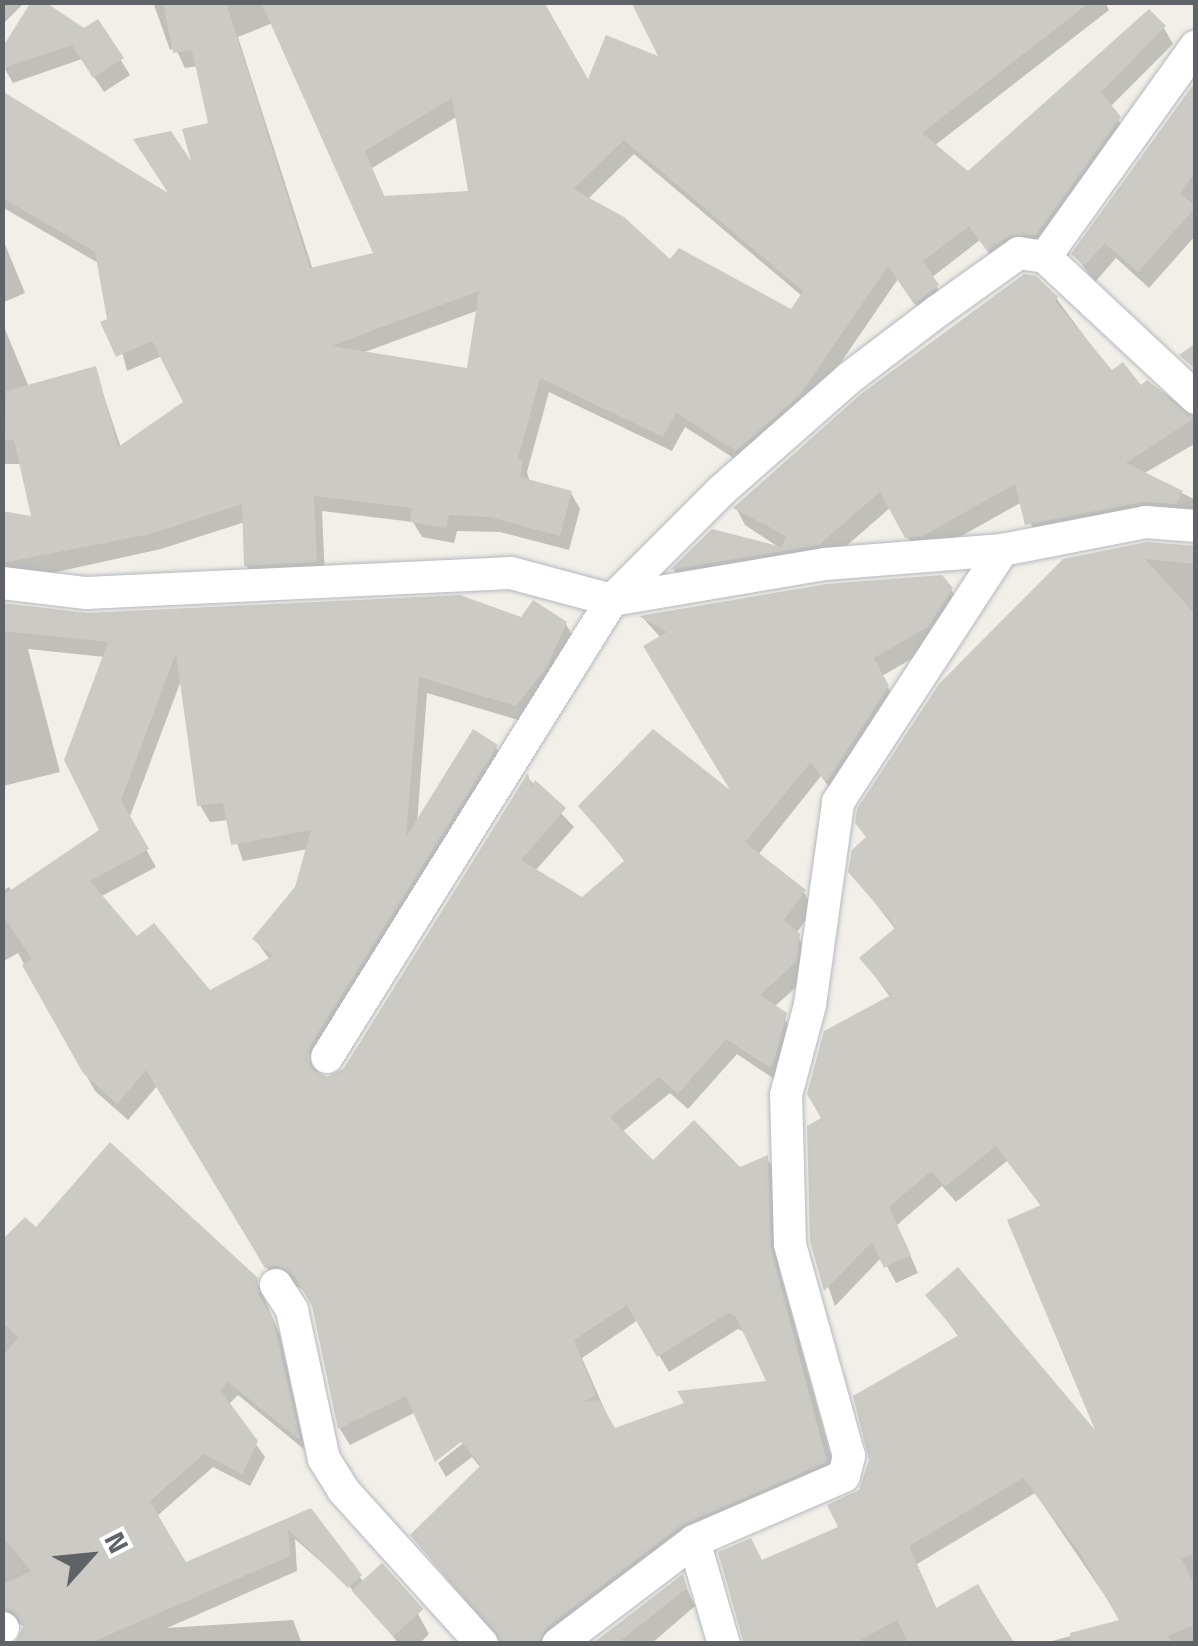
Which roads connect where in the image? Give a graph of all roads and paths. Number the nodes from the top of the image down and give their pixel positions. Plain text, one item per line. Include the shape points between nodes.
1 (1196, 46) edge
2 (1045, 257) junction
3 (1196, 398) edge
4 (1196, 526) edge
5 (1002, 550) junction
6 (2, 583) edge
7 (612, 600) junction
8 (327, 1056) dead end
9 (276, 1285) dead end
10 (694, 1542) junction
11 (482, 1644) edge
12 (558, 1644) edge
13 (724, 1644) edge

1 - 2 street
2 - 3 street
2 - 7 street via 1019,253 848,379
4 - 5 street via 1146,522
5 - 7 street via 825,564
5 - 10 street via 838,802 810,1005 786,1095 790,1244 849,1456 844,1476
6 - 7 street via 86,593 511,574
7 - 8 street
9 - 11 street via 292,1310 324,1459 343,1490
10 - 12 street
10 - 13 street

